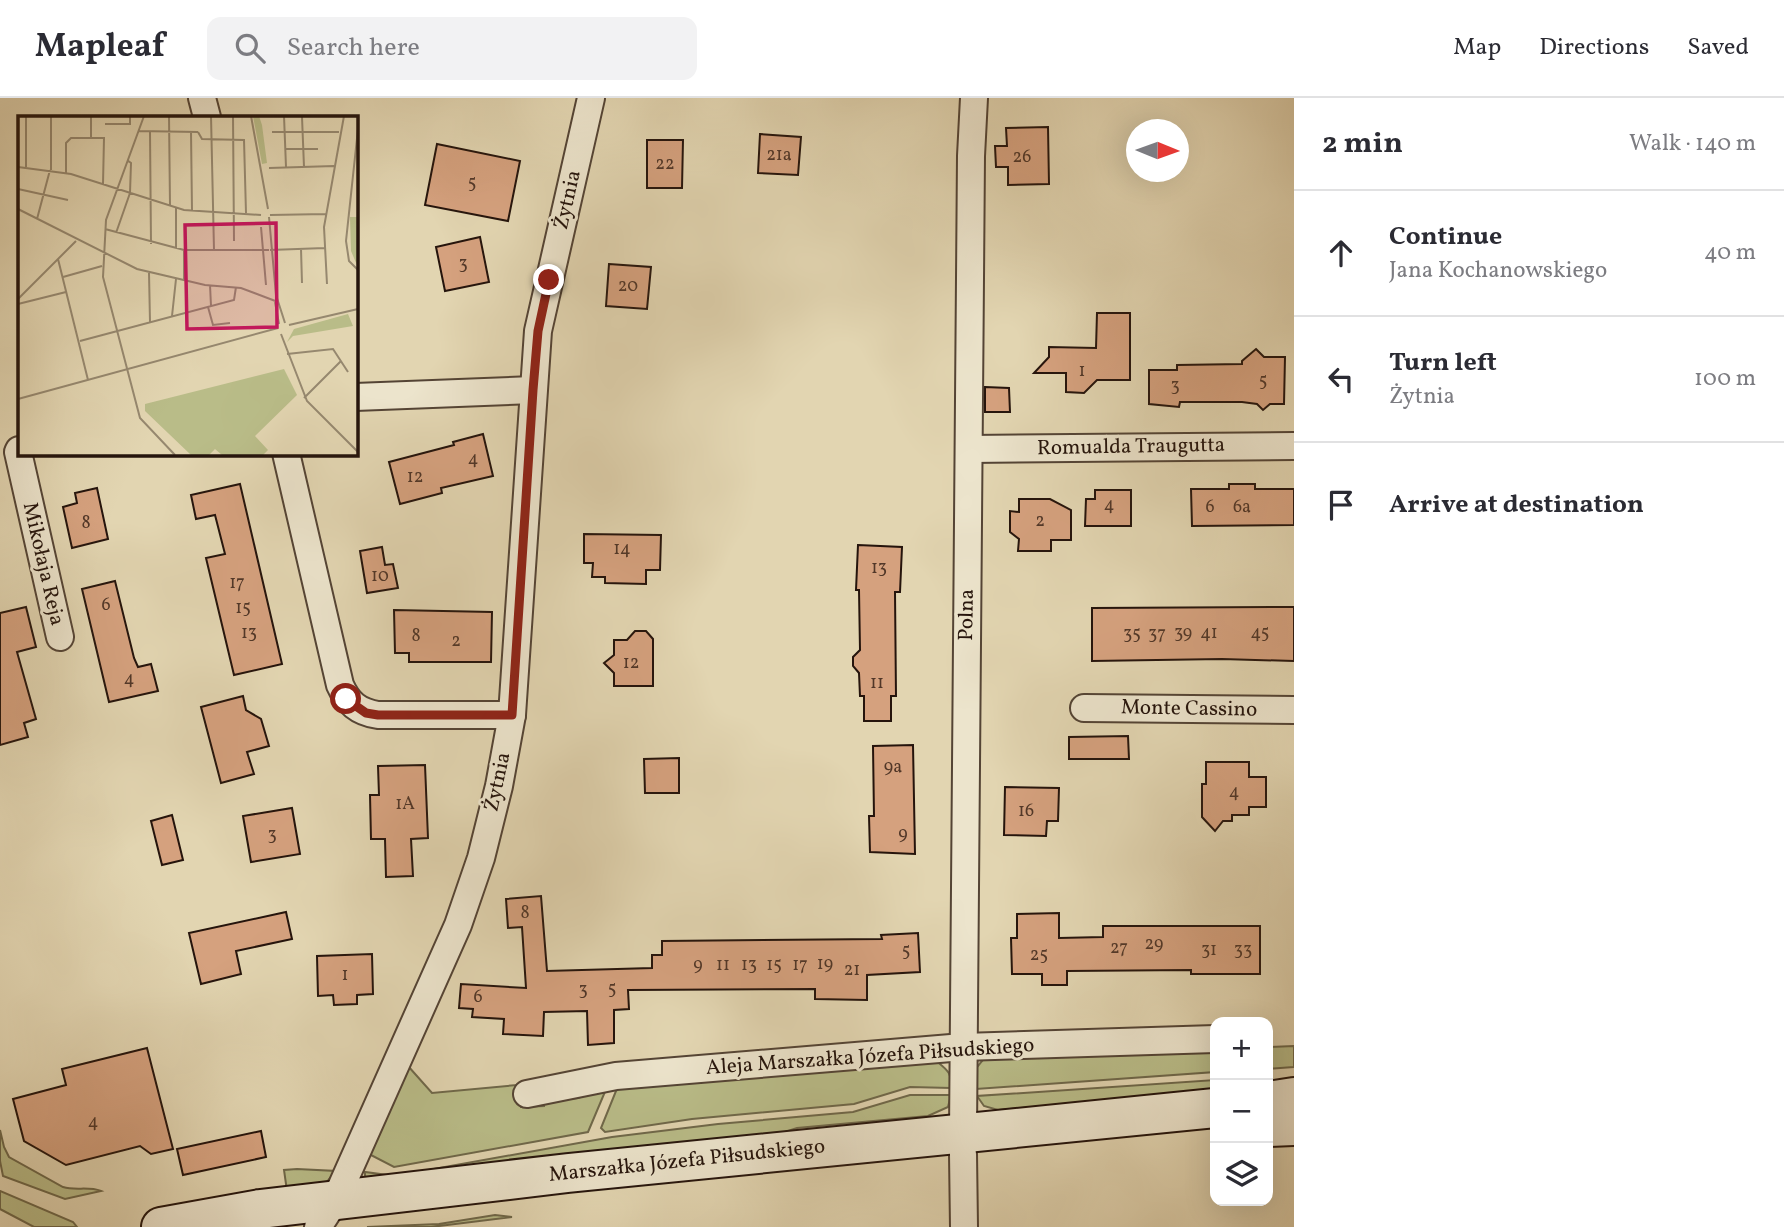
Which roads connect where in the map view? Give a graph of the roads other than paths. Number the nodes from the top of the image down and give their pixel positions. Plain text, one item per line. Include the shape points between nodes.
1 (202, 98) edge
2 (591, 98) edge
3 (974, 98) edge
4 (207, 116) edge
5 (533, 390) junction
6 (357, 397) edge
7 (1294, 446) edge
8 (969, 449) junction
9 (19, 455) edge
10 (286, 455) edge
11 (60, 637) dead end
12 (1084, 708) dead end
13 (1294, 710) edge
14 (512, 715) junction
15 (1210, 1038) edge
16 (962, 1046) junction
17 (527, 1094) dead end
18 (1294, 1097) edge
19 (1273, 1100) edge
20 (1210, 1109) edge
21 (1294, 1126) edge
22 (1273, 1127) edge
23 (1210, 1130) edge
24 (963, 1143) junction
25 (332, 1218) edge
26 (161, 1227) edge
27 (964, 1227) edge

1 - 4 street
2 - 5 street, Żytnia via 538,331
3 - 8 street, Polna
5 - 6 street
5 - 14 street, Żytnia
7 - 8 street, Romualda Traugutta
8 - 16 street, Polna
9 - 11 street, Mikołaja Reja
10 - 14 street via 346,699 366,713 378,715
12 - 13 street, Monte Cassino
14 - 25 street, Żytnia via 484,846 458,925
15 - 16 street, Aleja Marszałka Józefa Piłsudskiego
16 - 17 street, Aleja Marszałka Józefa Piłsudskiego via 616,1076
16 - 24 street, Polna
18 - 19 main road
20 - 24 main road, Marszałka Józefa Piłsudskiego
21 - 22 main road
23 - 24 main road, Marszałka Józefa Piłsudskiego
24 - 25 main road, Marszałka Józefa Piłsudskiego via 568,1173
24 - 27 street, Polna
25 - 26 main road, Marszałka Józefa Piłsudskiego via 260,1209

